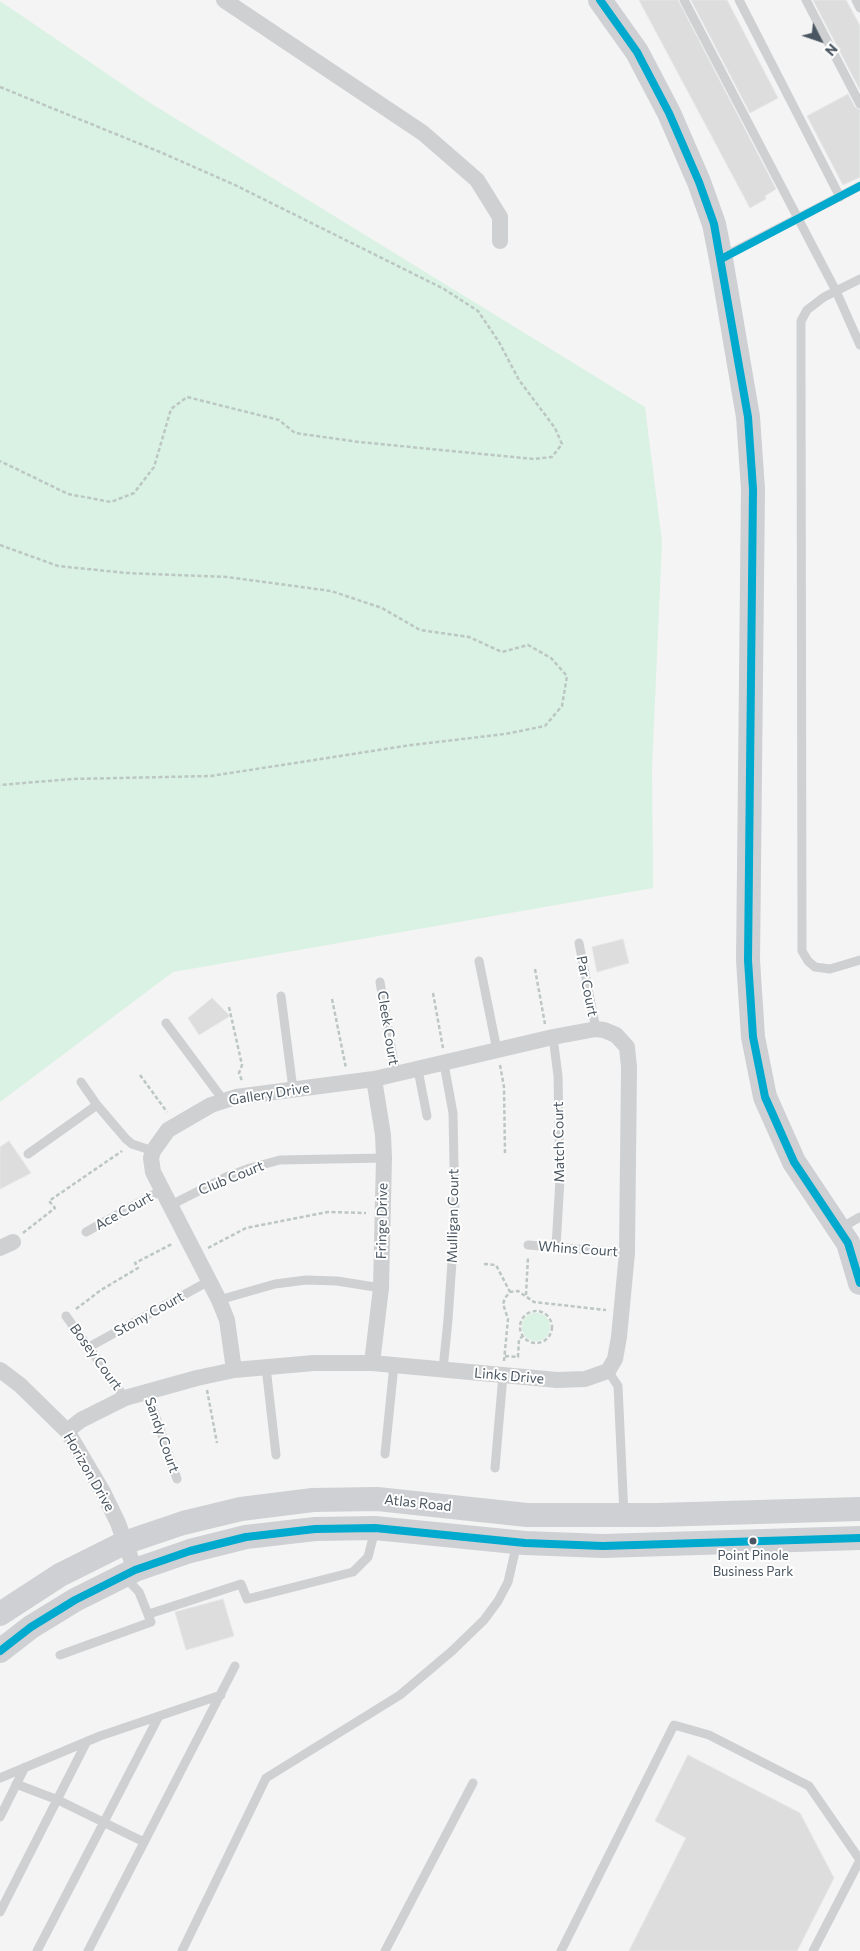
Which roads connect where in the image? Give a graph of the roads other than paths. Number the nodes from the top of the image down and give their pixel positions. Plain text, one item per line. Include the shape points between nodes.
1 (224, 0) edge
2 (600, 0) edge
3 (684, 0) edge
4 (740, 0) edge
5 (806, 0) edge
6 (856, 0) edge
7 (860, 8) edge
8 (860, 104) edge
9 (860, 186) edge
10 (840, 197) junction
11 (798, 219) junction
12 (500, 241) dead end
13 (721, 258) junction
14 (860, 279) edge
15 (836, 291) junction
16 (860, 345) edge
17 (579, 943) dead end
18 (860, 960) edge
19 (479, 961) dead end
20 (380, 982) dead end
21 (281, 996) dead end
22 (166, 1023) dead end
23 (600, 1029) junction
24 (551, 1038) junction
25 (497, 1050) junction
26 (444, 1064) junction
27 (418, 1070) junction
28 (396, 1075) junction
29 (374, 1079) junction
30 (81, 1082) dead end
31 (293, 1089) junction
32 (224, 1101) junction
33 (97, 1105) junction
34 (427, 1116) dead end
35 (153, 1151) junction
36 (28, 1154) dead end
37 (384, 1158) junction
38 (162, 1190) junction
39 (171, 1205) junction
40 (860, 1217) edge
41 (86, 1232) dead end
42 (849, 1241) edge
43 (528, 1246) road end
44 (556, 1247) junction
45 (627, 1253) junction
46 (209, 1281) junction
47 (860, 1283) edge
48 (381, 1288) junction
49 (219, 1300) junction
50 (66, 1316) road end
51 (89, 1347) junction
52 (372, 1363) junction
53 (394, 1365) junction
54 (266, 1367) junction
55 (443, 1369) junction
56 (0, 1370) edge
57 (234, 1370) junction
58 (608, 1371) junction
59 (503, 1375) junction
60 (147, 1391) junction
61 (125, 1398) junction
62 (67, 1431) junction
63 (385, 1454) dead end
64 (276, 1455) dead end
65 (495, 1468) dead end
66 (176, 1479) dead end
67 (860, 1509) edge
68 (624, 1516) junction
69 (375, 1528) junction
70 (860, 1538) edge
71 (124, 1543) junction
72 (517, 1543) junction
73 (129, 1572) junction
74 (0, 1614) edge
75 (148, 1614) junction
76 (0, 1651) edge
77 (60, 1655) dead end
78 (235, 1666) dead end
79 (221, 1695) junction
80 (158, 1716) junction
81 (87, 1741) junction
82 (25, 1768) junction
83 (0, 1778) edge
84 (473, 1783) dead end
85 (16, 1784) junction
86 (58, 1800) junction
87 (0, 1817) edge
88 (104, 1822) junction
89 (144, 1842) junction
90 (0, 1912) edge
91 (37, 1951) edge
92 (88, 1951) edge
93 (182, 1951) edge
94 (386, 1951) edge
95 (561, 1951) edge
96 (813, 1951) edge

1 - 12 street via 423,133 477,180 500,217
2 - 13 street via 637,52 673,121 700,182
3 - 11 lane
4 - 10 lane
5 - 8 lane
6 - 7 lane
9 - 10 lane
10 - 11 lane
11 - 13 lane
11 - 15 lane
13 - 42 street via 748,417 753,489 748,960 753,1037 765,1097 794,1162
14 - 15 lane
15 - 16 lane
15 - 18 lane via 807,310 801,322 801,939 802,951 815,968 830,969
17 - 23 lane, Par Court
19 - 25 lane
20 - 28 lane, Cleek Court
21 - 31 lane
22 - 32 lane
23 - 24 street, Gallery Drive
23 - 45 street via 616,1035 627,1047 630,1066
24 - 25 street, Gallery Drive
24 - 44 lane, Match Court via 558,1076 560,1179
25 - 26 street, Gallery Drive
26 - 27 street, Gallery Drive
26 - 55 lane, Mulligan Court via 453,1113 455,1217
27 - 28 street, Gallery Drive
27 - 34 lane
28 - 29 street, Gallery Drive
29 - 31 street, Gallery Drive
29 - 37 street, Fringe Drive via 384,1135
30 - 33 lane
31 - 32 street, Gallery Drive
32 - 35 street, Gallery Drive via 168,1130
33 - 35 lane via 132,1144
33 - 36 lane
35 - 38 street via 153,1172
37 - 39 lane, Club Court via 280,1160 226,1177
37 - 48 street, Fringe Drive
38 - 39 street
38 - 41 lane, Ace Court
39 - 46 street
40 - 42 lane
42 - 47 street
43 - 44 lane, Whins Court
44 - 45 lane, Whins Court
45 - 58 street via 616,1359
46 - 49 street
46 - 51 lane, Stony Court
48 - 49 lane via 306,1280 275,1284
48 - 52 street, Fringe Drive
49 - 57 street via 227,1320
50 - 51 lane, Bosey Court
51 - 61 lane, Bosey Court
52 - 53 street, Links Drive
52 - 54 street, Links Drive
53 - 55 street, Links Drive
53 - 63 lane
54 - 57 street, Links Drive
54 - 64 lane
55 - 59 street, Links Drive
56 - 62 street, Horizon Drive
57 - 60 street, Links Drive
58 - 59 street, Links Drive via 585,1380
58 - 68 lane via 618,1386
59 - 65 lane
60 - 61 street, Links Drive
60 - 66 lane, Sandy Court
61 - 62 street, Links Drive via 81,1420
62 - 71 street, Horizon Drive via 103,1492
67 - 68 street, Atlas Road
68 - 71 street, Atlas Road via 527,1515 377,1499 313,1500 241,1509
69 - 72 street, Atlas Road
69 - 73 street, Atlas Road via 315,1529 246,1537 190,1551
69 - 75 lane via 368,1557 353,1572 247,1599 241,1584
70 - 72 street, Atlas Road via 603,1546
71 - 73 street, Horizon Drive
71 - 74 street, Atlas Road via 60,1575
72 - 93 lane via 508,1582 498,1601 484,1620 452,1651 400,1695 266,1778
73 - 75 lane
73 - 76 street, Atlas Road via 75,1600
75 - 77 lane via 151,1622
78 - 79 lane
79 - 80 lane
79 - 89 lane
80 - 81 lane
80 - 88 lane
81 - 82 lane
81 - 86 lane
82 - 83 lane
82 - 85 lane
84 - 94 lane
85 - 86 lane
85 - 87 lane
86 - 88 lane
86 - 90 lane
88 - 89 lane
88 - 91 lane
89 - 92 lane
95 - 96 lane via 674,1725 709,1735 809,1786 860,1860

